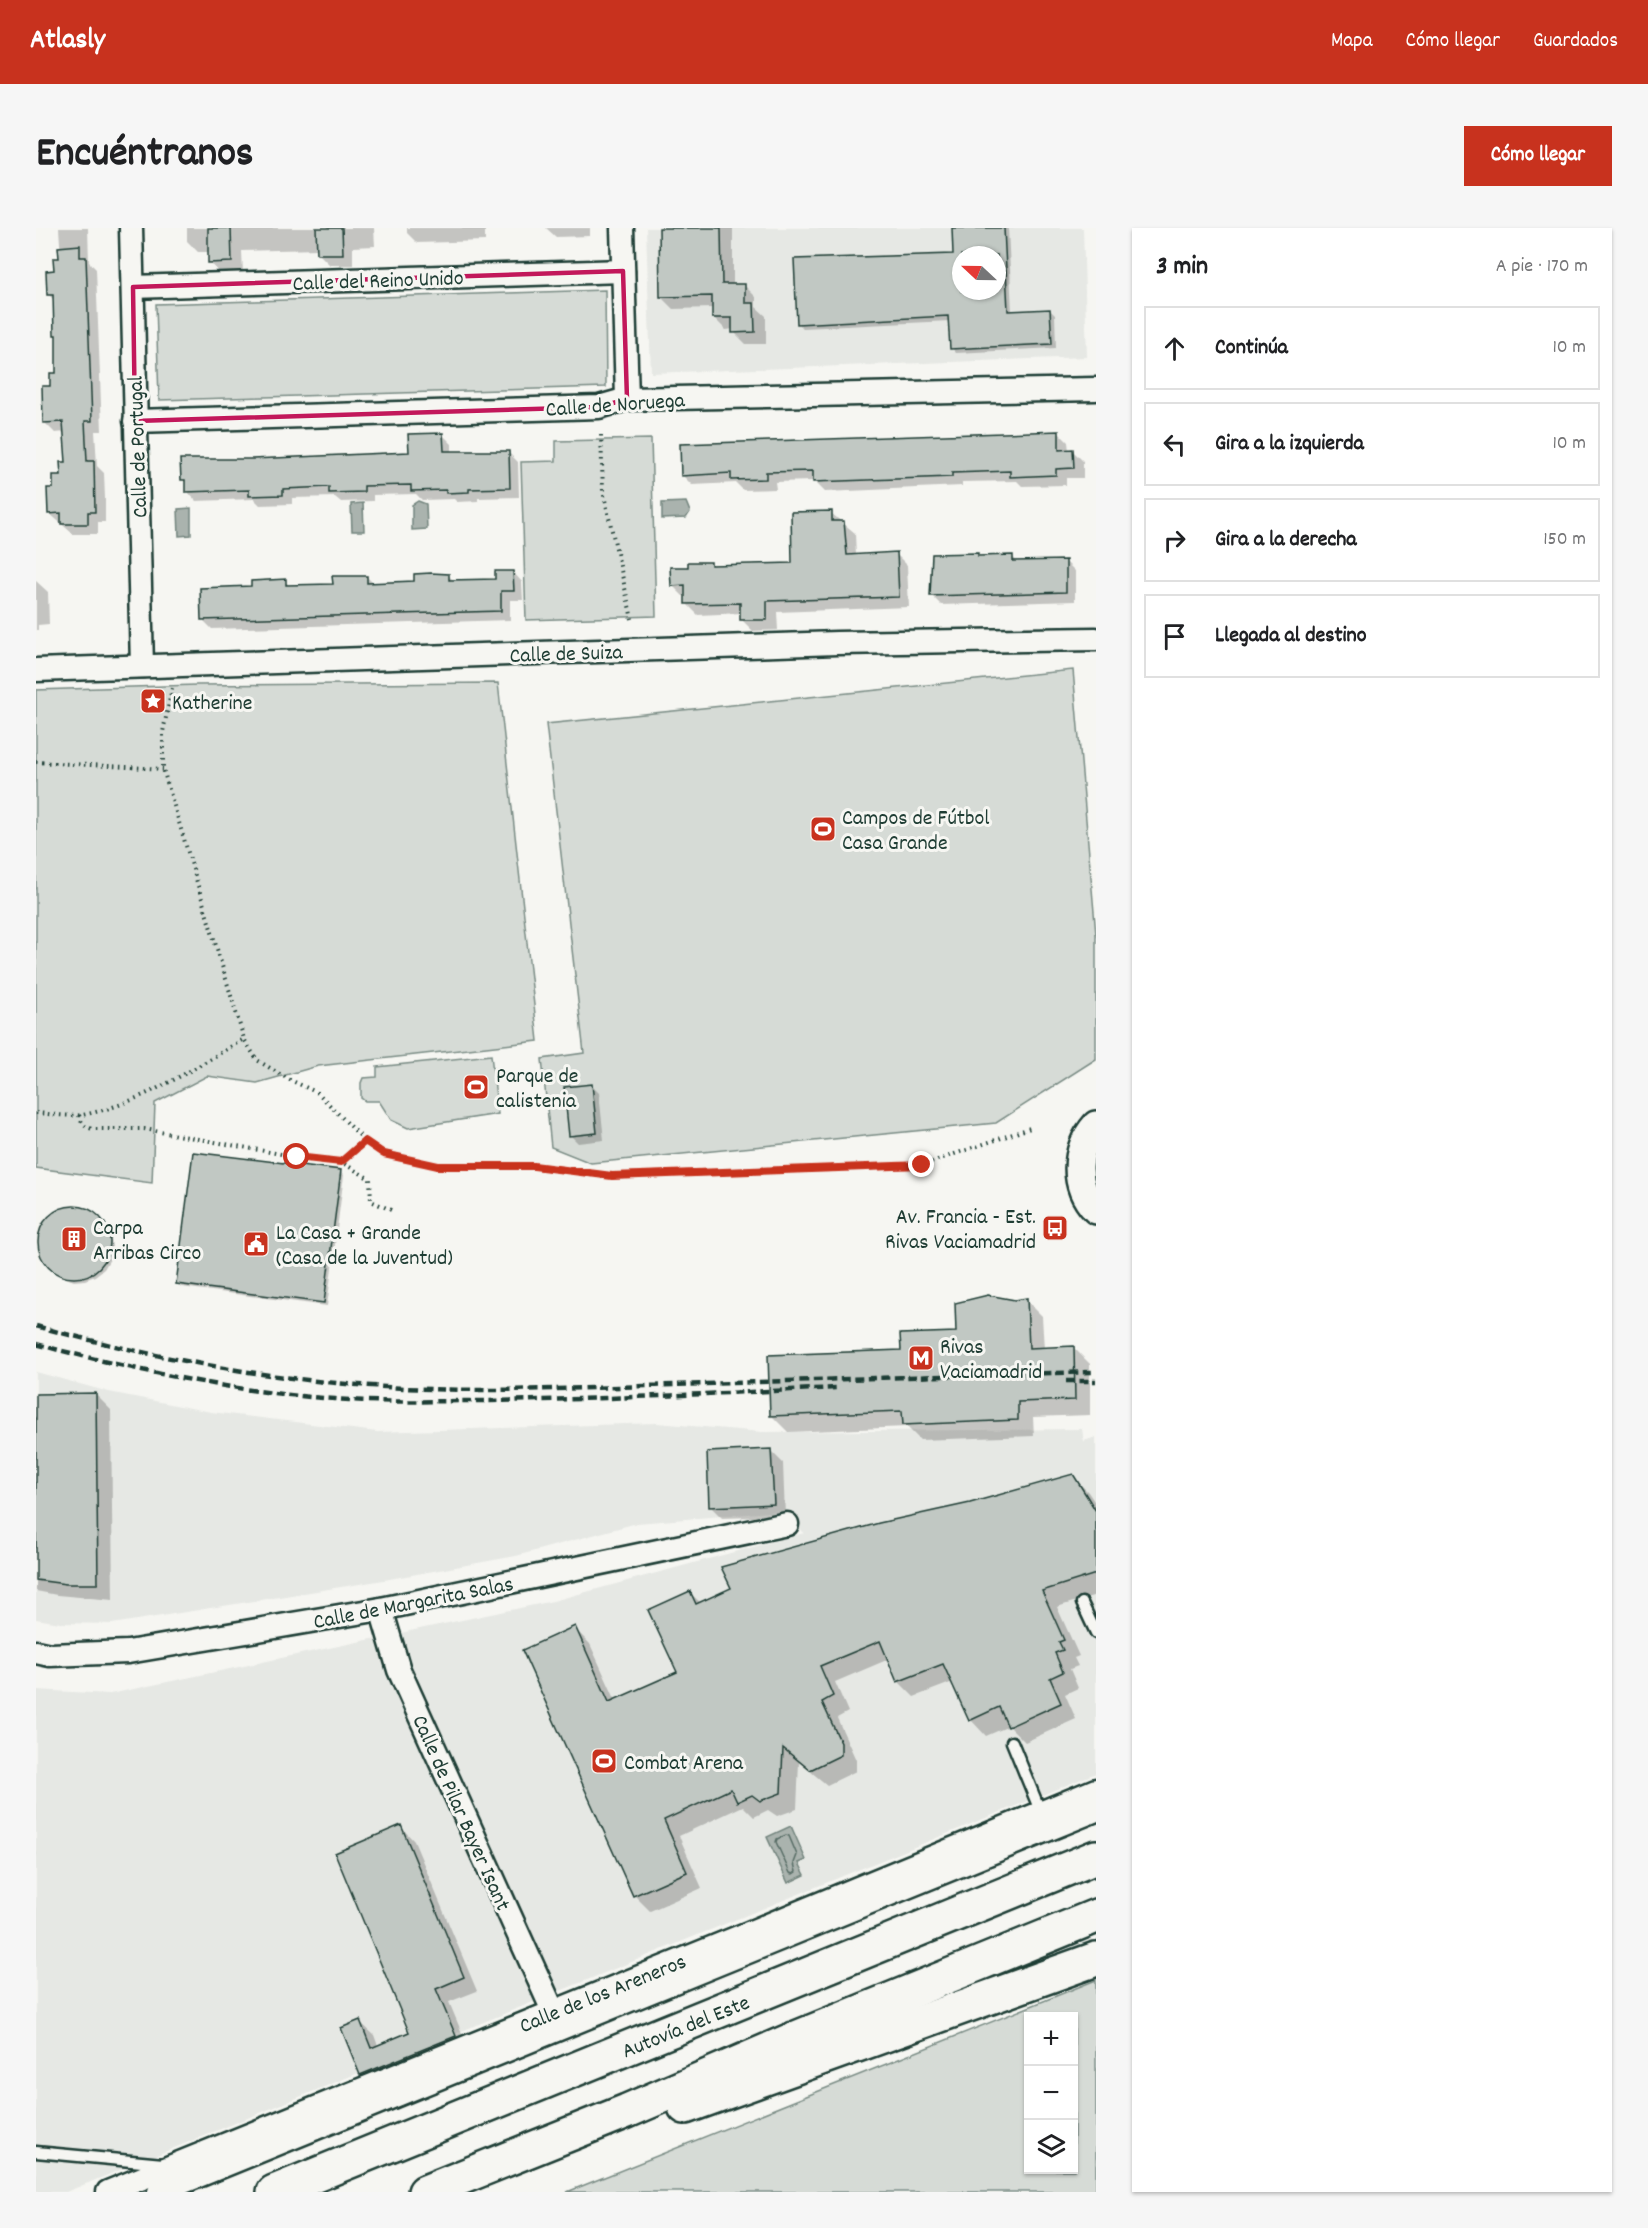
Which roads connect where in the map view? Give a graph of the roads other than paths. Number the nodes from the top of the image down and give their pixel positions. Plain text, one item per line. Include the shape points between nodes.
1 (131, 228) edge
2 (622, 228) edge
3 (623, 271) junction
4 (133, 287) junction
5 (1096, 389) edge
6 (627, 399) junction
7 (135, 421) junction
8 (1096, 639) edge
9 (142, 666) junction
10 (36, 670) edge
11 (1096, 1125) edge
12 (1094, 1213) edge
13 (787, 1524) dead end
14 (1082, 1603) dead end
15 (381, 1609) junction
16 (1096, 1633) edge
17 (36, 1652) edge
18 (1012, 1742) dead end
19 (1096, 1790) edge
20 (1096, 1810) edge
21 (1041, 1814) junction
22 (1096, 1857) edge
23 (1096, 1916) edge
24 (1096, 1959) edge
25 (553, 2012) junction
26 (627, 2111) junction
27 (36, 2152) edge
28 (175, 2165) junction
29 (108, 2192) edge
30 (159, 2192) edge
31 (274, 2192) edge
32 (424, 2192) edge

1 - 4 street, Calle de Portugal
2 - 3 street
3 - 4 street, Calle del Reino Unido
3 - 6 street
4 - 7 street, Calle de Portugal
5 - 6 street, Calle de Noruega
6 - 7 street, Calle de Noruega via 599,407
7 - 9 street, Calle de Portugal
8 - 9 street, Calle de Suiza via 837,643
9 - 10 street, Calle de Suiza
11 - 12 street via 1084,1143 1079,1164 1081,1185
13 - 15 street, Calle de Margarita Salas
14 - 16 lane
15 - 17 street, Calle de Margarita Salas via 128,1652
15 - 25 street, Calle de Pilar Bayer Isant via 399,1670
18 - 21 lane
19 - 21 street, Calle de los Areneros
20 - 30 street, Calle de los Areneros
21 - 25 street, Calle de los Areneros
22 - 31 highway, Autovía del Este
23 - 26 highway
24 - 26 highway via 687,2107
25 - 28 street, Calle de los Areneros
26 - 32 highway
27 - 28 lane
28 - 29 street, Calle de los Areneros

